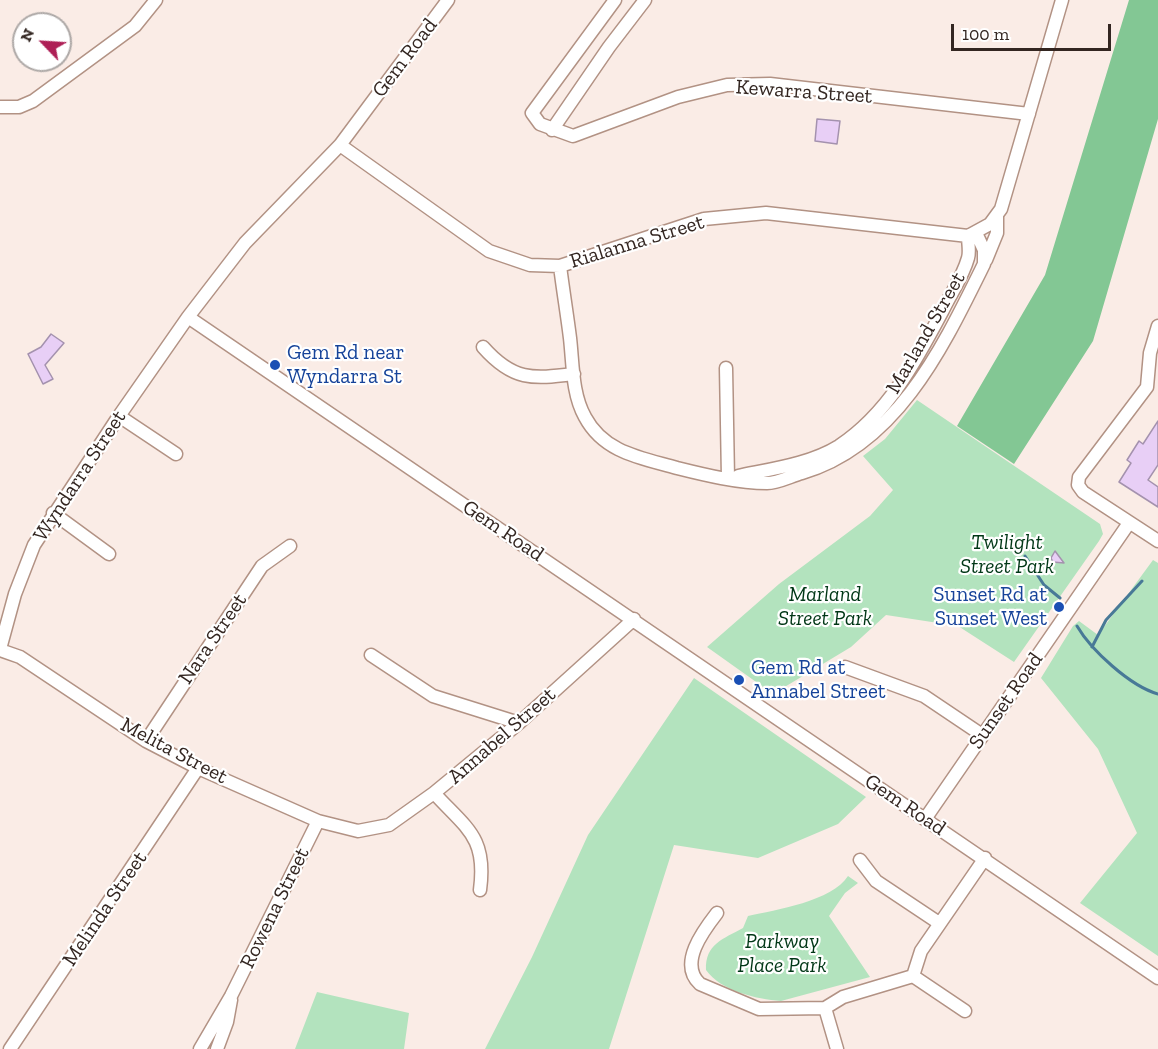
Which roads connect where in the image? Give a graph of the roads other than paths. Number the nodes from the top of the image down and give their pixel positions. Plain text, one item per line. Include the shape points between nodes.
1 (156, 0) edge
2 (448, 0) edge
3 (615, 0) edge
4 (645, 0) edge
5 (1062, 0) edge
6 (0, 107) edge
7 (1029, 114) junction
8 (552, 130) junction
9 (340, 145) junction
10 (996, 216) junction
11 (972, 234) junction
12 (984, 264) junction
13 (560, 266) junction
14 (188, 317) junction
15 (1158, 326) edge
16 (483, 347) dead end
17 (726, 368) dead end
18 (574, 374) junction
19 (1154, 387) edge
20 (119, 416) junction
21 (176, 454) dead end
22 (728, 478) junction
23 (53, 513) junction
24 (1129, 523) junction
25 (1158, 542) edge
26 (290, 546) dead end
27 (109, 554) dead end
28 (634, 619) junction
29 (0, 649) edge
30 (371, 655) dead end
31 (845, 667) dead end
32 (519, 723) junction
33 (982, 735) junction
34 (146, 741) junction
35 (198, 768) junction
36 (434, 793) junction
37 (925, 819) junction
38 (318, 821) junction
39 (358, 831) joint
40 (985, 858) junction
41 (860, 860) dead end
42 (480, 890) dead end
43 (717, 913) dead end
44 (939, 923) junction
45 (913, 976) junction
46 (1158, 978) edge
47 (231, 996) junction
48 (825, 1008) junction
49 (965, 1011) dead end
50 (10, 1049) edge
51 (200, 1049) edge
52 (218, 1049) edge
53 (837, 1049) edge

1 - 6 street via 135,26 33,101 19,107
2 - 9 street, Gem Road
3 - 8 street via 532,113 540,124
4 - 8 street
5 - 7 street, Marland Street
7 - 8 street, Kewarra Street via 770,84 727,85 678,97 573,136
7 - 10 street, Marland Street
9 - 13 street, Rialanna Street via 489,251 530,265
9 - 14 street, Gem Road via 244,243
10 - 11 street
10 - 12 street, Marland Street via 997,233
11 - 12 street, Marland Street via 984,250
11 - 13 street, Rialanna Street via 766,213 704,219
11 - 22 street, Marland Street via 969,257 932,330 893,394 867,423 838,446 809,460
12 - 22 street, Marland Street via 933,360 877,431 847,454 817,469 768,483
13 - 18 street, Marland Street
14 - 20 street, Wyndarra Street
14 - 28 street, Gem Road
15 - 19 street via 1150,353
16 - 18 street via 506,369 520,375 534,378
17 - 22 street
18 - 22 street, Marland Street via 585,417 600,438 622,452
19 - 24 street via 1078,477 1083,492
20 - 21 street
20 - 23 street, Wyndarra Street
23 - 27 street
23 - 29 street, Wyndarra Street via 34,545
24 - 25 street
24 - 33 street, Sunset Road
26 - 34 street, Nara Street via 262,566
28 - 32 street, Annabel Street
28 - 37 street, Gem Road
29 - 34 street, Melita Street via 20,657
30 - 32 street via 433,696
31 - 33 street via 924,696
32 - 36 street, Annabel Street
33 - 37 street, Sunset Road
34 - 35 street, Melita Street
35 - 38 street, Melita Street
35 - 50 street, Melinda Street
36 - 39 street, Annabel Street via 389,825
36 - 42 street via 475,837 481,851
37 - 40 street, Gem Road
38 - 39 street, Melita Street
38 - 47 street, Rowena Street
40 - 44 street
40 - 46 street, Gem Road
41 - 44 street via 876,881
43 - 48 street via 701,933 691,964 693,978 759,1009
44 - 45 street via 921,951
45 - 48 street via 843,997
45 - 49 street
47 - 51 street, Rowena Street
47 - 52 street, Rowena Street
48 - 53 street

